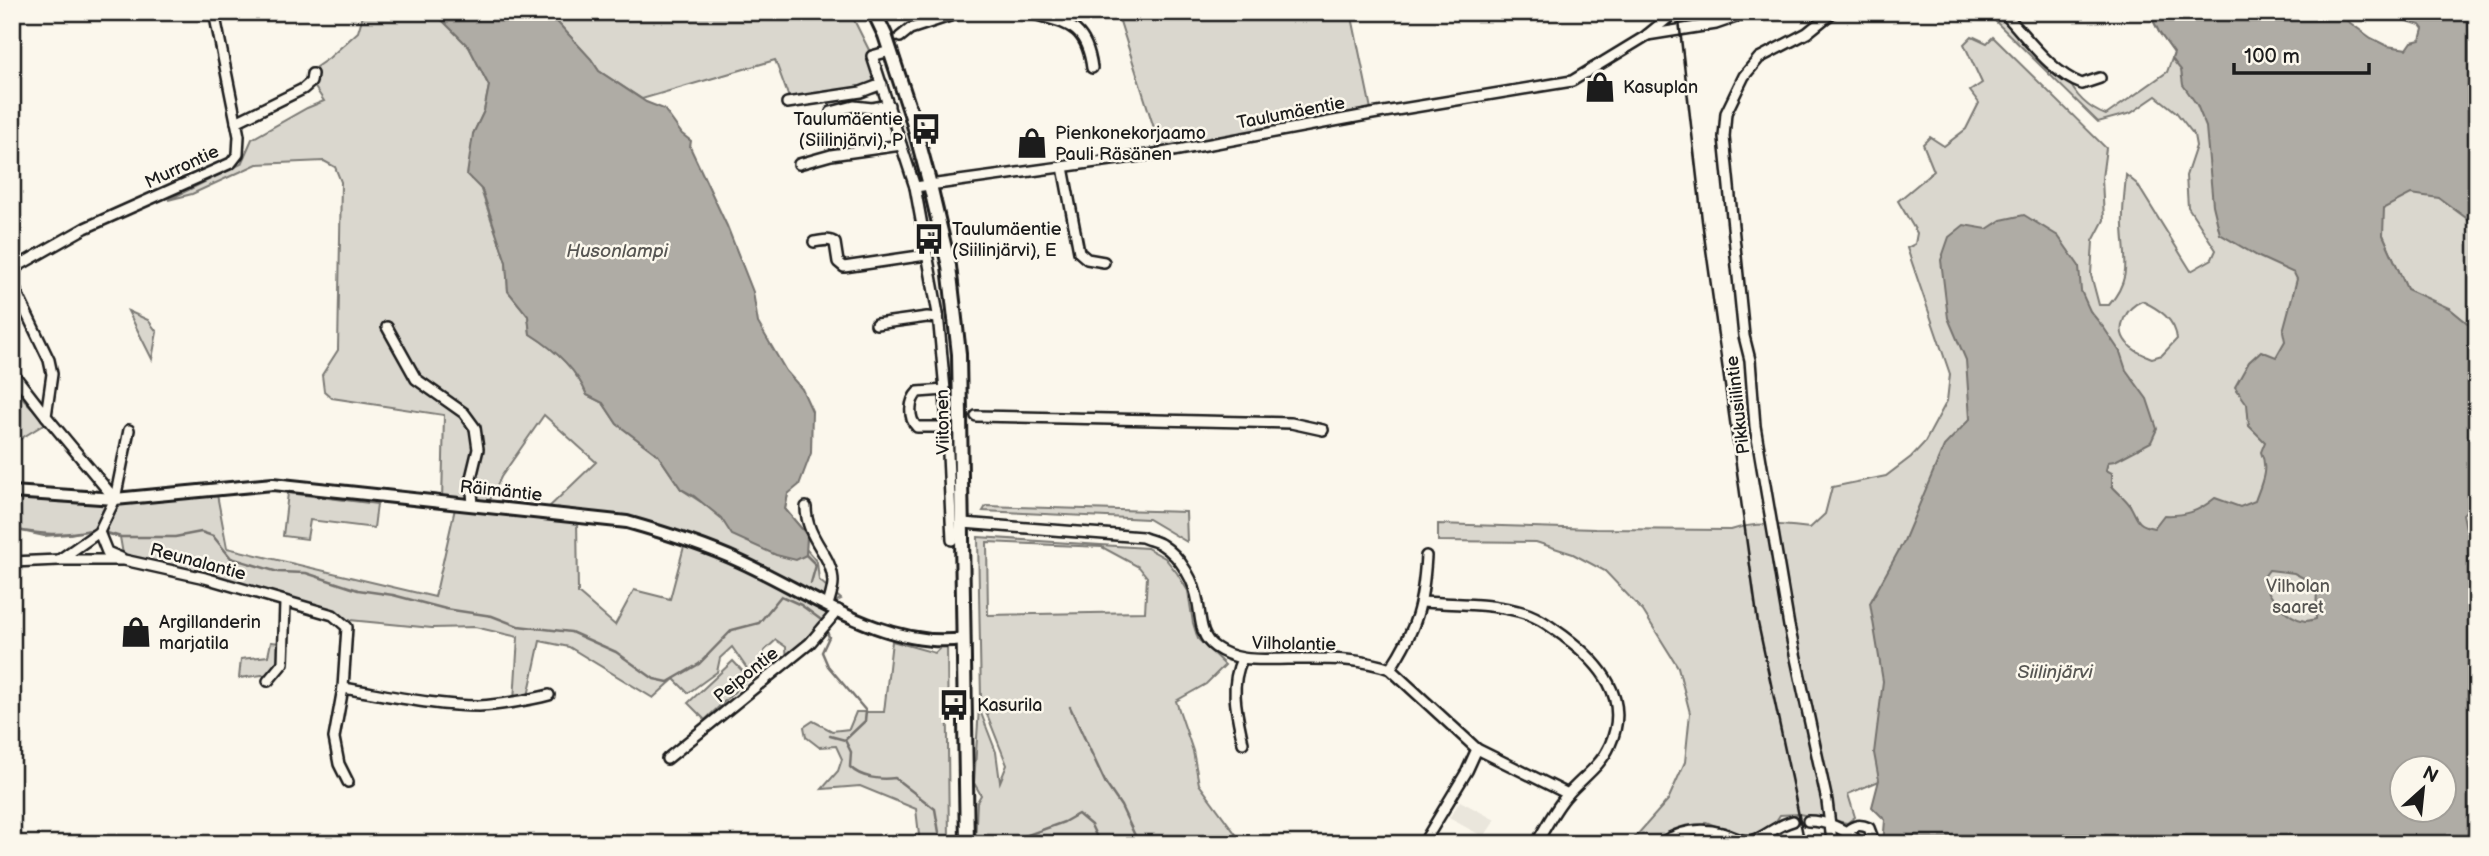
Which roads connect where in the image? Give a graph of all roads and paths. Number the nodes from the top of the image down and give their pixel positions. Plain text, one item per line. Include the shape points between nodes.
1 (214, 12) edge
2 (874, 12) edge
3 (962, 12) edge
4 (1027, 12) edge
5 (1751, 12) edge
6 (1833, 12) edge
7 (2003, 12) edge
8 (1669, 17) dead end
9 (1646, 36) junction
10 (900, 37) dead end
11 (890, 51) junction
12 (1092, 68) dead end
13 (312, 74) dead end
14 (2100, 78) dead end
15 (882, 84) junction
16 (787, 103) dead end
17 (890, 105) junction
18 (831, 112) dead end
19 (236, 122) junction
20 (901, 145) junction
21 (799, 164) dead end
22 (1063, 167) junction
23 (930, 185) junction
24 (915, 187) junction
25 (814, 242) dead end
26 (926, 255) junction
27 (1104, 262) dead end
28 (12, 275) edge
29 (12, 283) edge
30 (938, 318) junction
31 (876, 324) dead end
32 (387, 327) dead end
33 (12, 372) edge
34 (945, 390) junction
35 (46, 416) junction
36 (976, 416) dead end
37 (947, 427) junction
38 (129, 430) dead end
39 (1323, 430) dead end
40 (12, 492) edge
41 (115, 499) junction
42 (473, 505) junction
43 (806, 507) dead end
44 (963, 523) junction
45 (99, 532) junction
46 (952, 540) dead end
47 (1426, 556) dead end
48 (124, 560) junction
49 (59, 561) junction
50 (12, 562) edge
51 (1421, 602) junction
52 (285, 603) junction
53 (833, 607) junction
54 (963, 639) junction
55 (1242, 659) junction
56 (1390, 669) junction
57 (268, 681) dead end
58 (343, 688) junction
59 (550, 695) dead end
60 (1243, 743) dead end
61 (1477, 749) junction
62 (667, 759) dead end
63 (348, 782) dead end
64 (1568, 794) junction
65 (1793, 821) dead end
66 (1808, 821) dead end
67 (1832, 825) junction
68 (1847, 831) dead end
69 (1832, 841) dead end
70 (967, 844) edge
71 (1423, 844) edge
72 (1536, 844) edge
73 (1660, 844) edge

1 - 19 street, Murrontie
2 - 11 main road, Viitonen
3 - 10 street via 910,29
4 - 12 street via 1080,32 1090,49
5 - 9 street, Taulumäentie via 1716,24
6 - 67 street, Pikkusiilintie via 1807,33 1759,58 1744,76 1726,113 1724,137 1755,426 1789,626
7 - 14 street via 2068,78 2082,84
8 - 9 street, Taulumäentie
9 - 22 street, Taulumäentie via 1572,81
11 - 15 street via 872,57
11 - 23 main road, Viitonen
13 - 19 street via 303,89
15 - 16 street via 861,92
15 - 17 street
17 - 18 street
17 - 20 street
19 - 28 street, Murrontie via 238,154 231,163 85,229 18,266
20 - 21 street
20 - 24 street
22 - 23 street, Taulumäentie
22 - 27 street via 1079,252 1087,259
23 - 24 street, Taulumäentie
23 - 44 main road, Viitonen via 949,266 959,354
24 - 26 street
25 - 26 street via 833,241 838,262 844,267
26 - 30 street
29 - 35 street via 52,374
30 - 31 street
30 - 34 street
32 - 42 street via 416,379 464,413 475,428 478,449 471,478
33 - 35 street
34 - 37 street
34 - 37 street via 918,392 911,404 911,418 917,427
35 - 41 street
36 - 39 street via 1291,423
37 - 46 street
38 - 41 street
40 - 41 street, Räimäntie
41 - 42 street, Räimäntie via 273,484
41 - 45 street
42 - 53 street, Räimäntie via 627,522 681,537
43 - 53 street via 813,539 829,562
44 - 54 main road, Viitonen
44 - 55 street, Vilholantie via 1142,537 1162,544 1190,577 1206,637 1213,646
45 - 48 street via 107,552
45 - 49 street
47 - 51 street
48 - 49 street, Reunalantie
48 - 52 street, Reunalantie via 205,578
49 - 50 street, Reunalantie
51 - 56 street via 1413,629
51 - 64 street via 1521,612 1549,626 1600,667 1613,692 1616,729 1599,762
52 - 57 street via 282,663
52 - 58 street, Reunalantie via 333,615 346,627
53 - 54 street, Räimäntie via 906,637
53 - 62 street, Peipontie via 810,643
54 - 70 main road, Viitonen
55 - 56 street, Vilholantie via 1331,660
55 - 60 street via 1234,691
56 - 61 street
58 - 59 street via 480,706
58 - 63 street, Reunalantie via 334,738
61 - 64 street
61 - 71 street
64 - 72 street
65 - 73 street via 1755,840 1687,830
66 - 67 street
67 - 68 street
67 - 69 street, Pikkusiilintie

